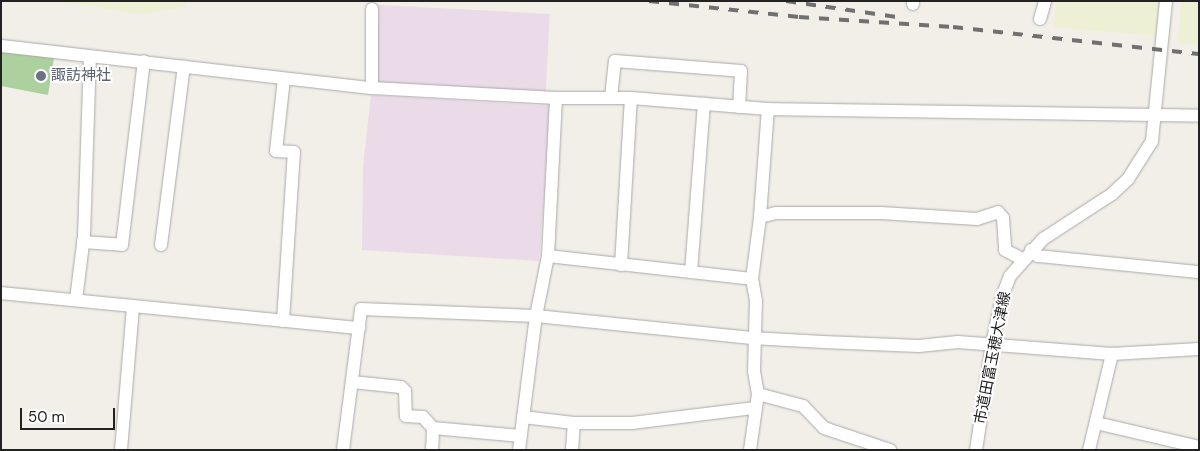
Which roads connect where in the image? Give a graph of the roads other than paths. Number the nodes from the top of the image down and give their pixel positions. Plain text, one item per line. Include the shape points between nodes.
1 (1045, 1) edge
2 (1166, 1) edge
3 (372, 9) dead end
4 (1040, 19) dead end
5 (1, 46) edge
6 (90, 57) junction
7 (144, 61) junction
8 (184, 66) junction
9 (284, 79) junction
10 (372, 88) junction
11 (556, 98) junction
12 (611, 98) junction
13 (632, 98) junction
14 (704, 104) junction
15 (738, 107) junction
16 (768, 108) junction
17 (1155, 115) junction
18 (1199, 116) edge
19 (760, 217) junction
20 (83, 242) junction
21 (161, 245) dead end
22 (1026, 255) junction
23 (548, 256) junction
24 (621, 265) junction
25 (691, 272) junction
26 (1199, 272) edge
27 (752, 279) junction
28 (1, 293) edge
29 (76, 300) junction
30 (133, 306) junction
31 (536, 316) junction
32 (283, 321) junction
33 (359, 328) junction
34 (752, 338) junction
35 (992, 344) junction
36 (1199, 349) edge
37 (1112, 354) junction
38 (352, 382) junction
39 (758, 394) junction
40 (754, 408) junction
41 (523, 417) junction
42 (574, 423) junction
43 (1096, 423) junction
44 (432, 428) junction
45 (521, 436) junction
46 (1199, 447) edge
47 (122, 450) edge
48 (343, 450) edge
49 (432, 450) edge
50 (519, 450) edge
51 (572, 450) edge
52 (750, 450) edge
53 (890, 450) edge
54 (976, 450) edge
55 (1089, 450) edge

1 - 4 street
2 - 17 street, 市道田富玉穂大津線
3 - 10 street
5 - 6 street
6 - 7 street
6 - 20 street
7 - 8 street
7 - 20 street via 122,245
8 - 9 street
8 - 21 street
9 - 10 street
9 - 32 street via 276,151 294,152
10 - 11 street
11 - 12 street
11 - 23 street
12 - 13 street
12 - 15 street via 615,61 741,71
13 - 14 street
13 - 24 street
14 - 15 street
14 - 25 street
15 - 16 street
16 - 17 street
16 - 19 street
17 - 18 street
17 - 22 street, 市道田富玉穂大津線 via 1152,142 1128,179
19 - 22 street via 776,213 977,219 998,212 1003,218 1005,250
19 - 27 street
20 - 29 street
22 - 26 street
22 - 35 street, 市道田富玉穂大津線 via 1010,276
23 - 24 street
23 - 31 street
24 - 25 street
25 - 27 street
27 - 34 street via 756,301
28 - 29 street
29 - 30 street
30 - 32 street
30 - 47 street
31 - 33 street via 361,309
31 - 34 street
31 - 41 street
32 - 33 street
33 - 38 street
34 - 35 street via 919,346 958,342
34 - 39 street
35 - 37 street
35 - 54 street, 市道田富玉穂大津線
36 - 37 street
37 - 43 street
38 - 44 street via 401,387 405,391 406,416 424,417
38 - 48 street
39 - 40 street
39 - 53 street via 803,406 824,428
40 - 42 street via 632,424
40 - 52 street
41 - 42 street
41 - 45 street
42 - 51 street
43 - 46 street
43 - 55 street
44 - 45 street
44 - 49 street
45 - 50 street

